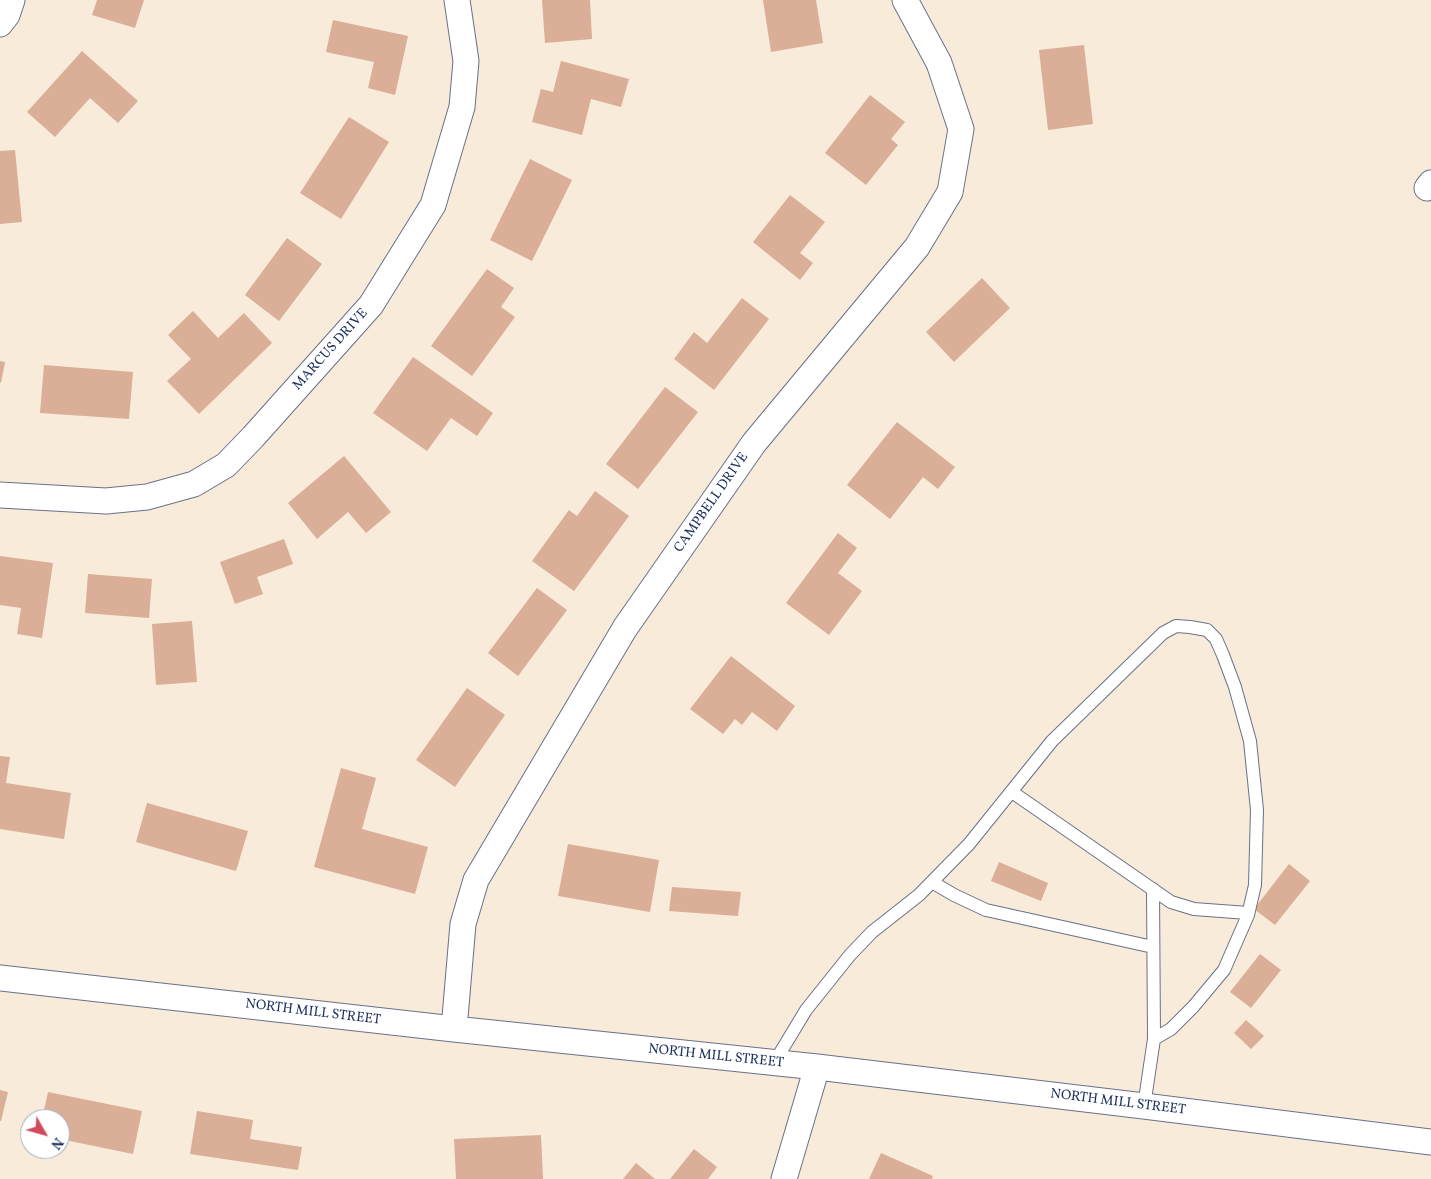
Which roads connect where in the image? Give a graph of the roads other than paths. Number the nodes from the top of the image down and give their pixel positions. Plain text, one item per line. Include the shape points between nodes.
1 (12, 0) edge
2 (457, 0) edge
3 (905, 0) edge
4 (0, 24) edge
5 (0, 496) edge
6 (1012, 792) junction
7 (932, 882) junction
8 (1153, 889) junction
9 (1248, 914) junction
10 (1153, 948) junction
11 (0, 978) edge
12 (454, 1029) junction
13 (1154, 1039) junction
14 (774, 1063) junction
15 (817, 1067) junction
16 (1144, 1106) junction
17 (1431, 1142) edge
18 (784, 1179) edge

1 - 4 street via 7,16
2 - 5 street, MARCUS DRIVE via 466,61 462,107 433,205 372,305 253,436 226,464 194,484 147,497 106,501
3 - 12 street, CAMPBELL DRIVE via 939,62 961,129 950,192 917,247 754,442 620,637 476,880 463,924
6 - 7 lane
6 - 8 lane
6 - 9 lane via 1052,741 1163,633 1176,626 1207,630 1216,639 1223,655 1250,741 1257,810 1255,885
7 - 10 lane via 986,910
7 - 14 lane via 872,932 850,955 806,1010
8 - 9 lane via 1171,902 1194,909
8 - 10 lane
9 - 13 lane via 1235,948 1219,976 1182,1018
10 - 13 lane
11 - 12 street, NORTH MILL STREET
12 - 14 street, NORTH MILL STREET
13 - 16 lane
14 - 15 street, NORTH MILL STREET
15 - 16 street, NORTH MILL STREET
15 - 18 street
16 - 17 street, NORTH MILL STREET

